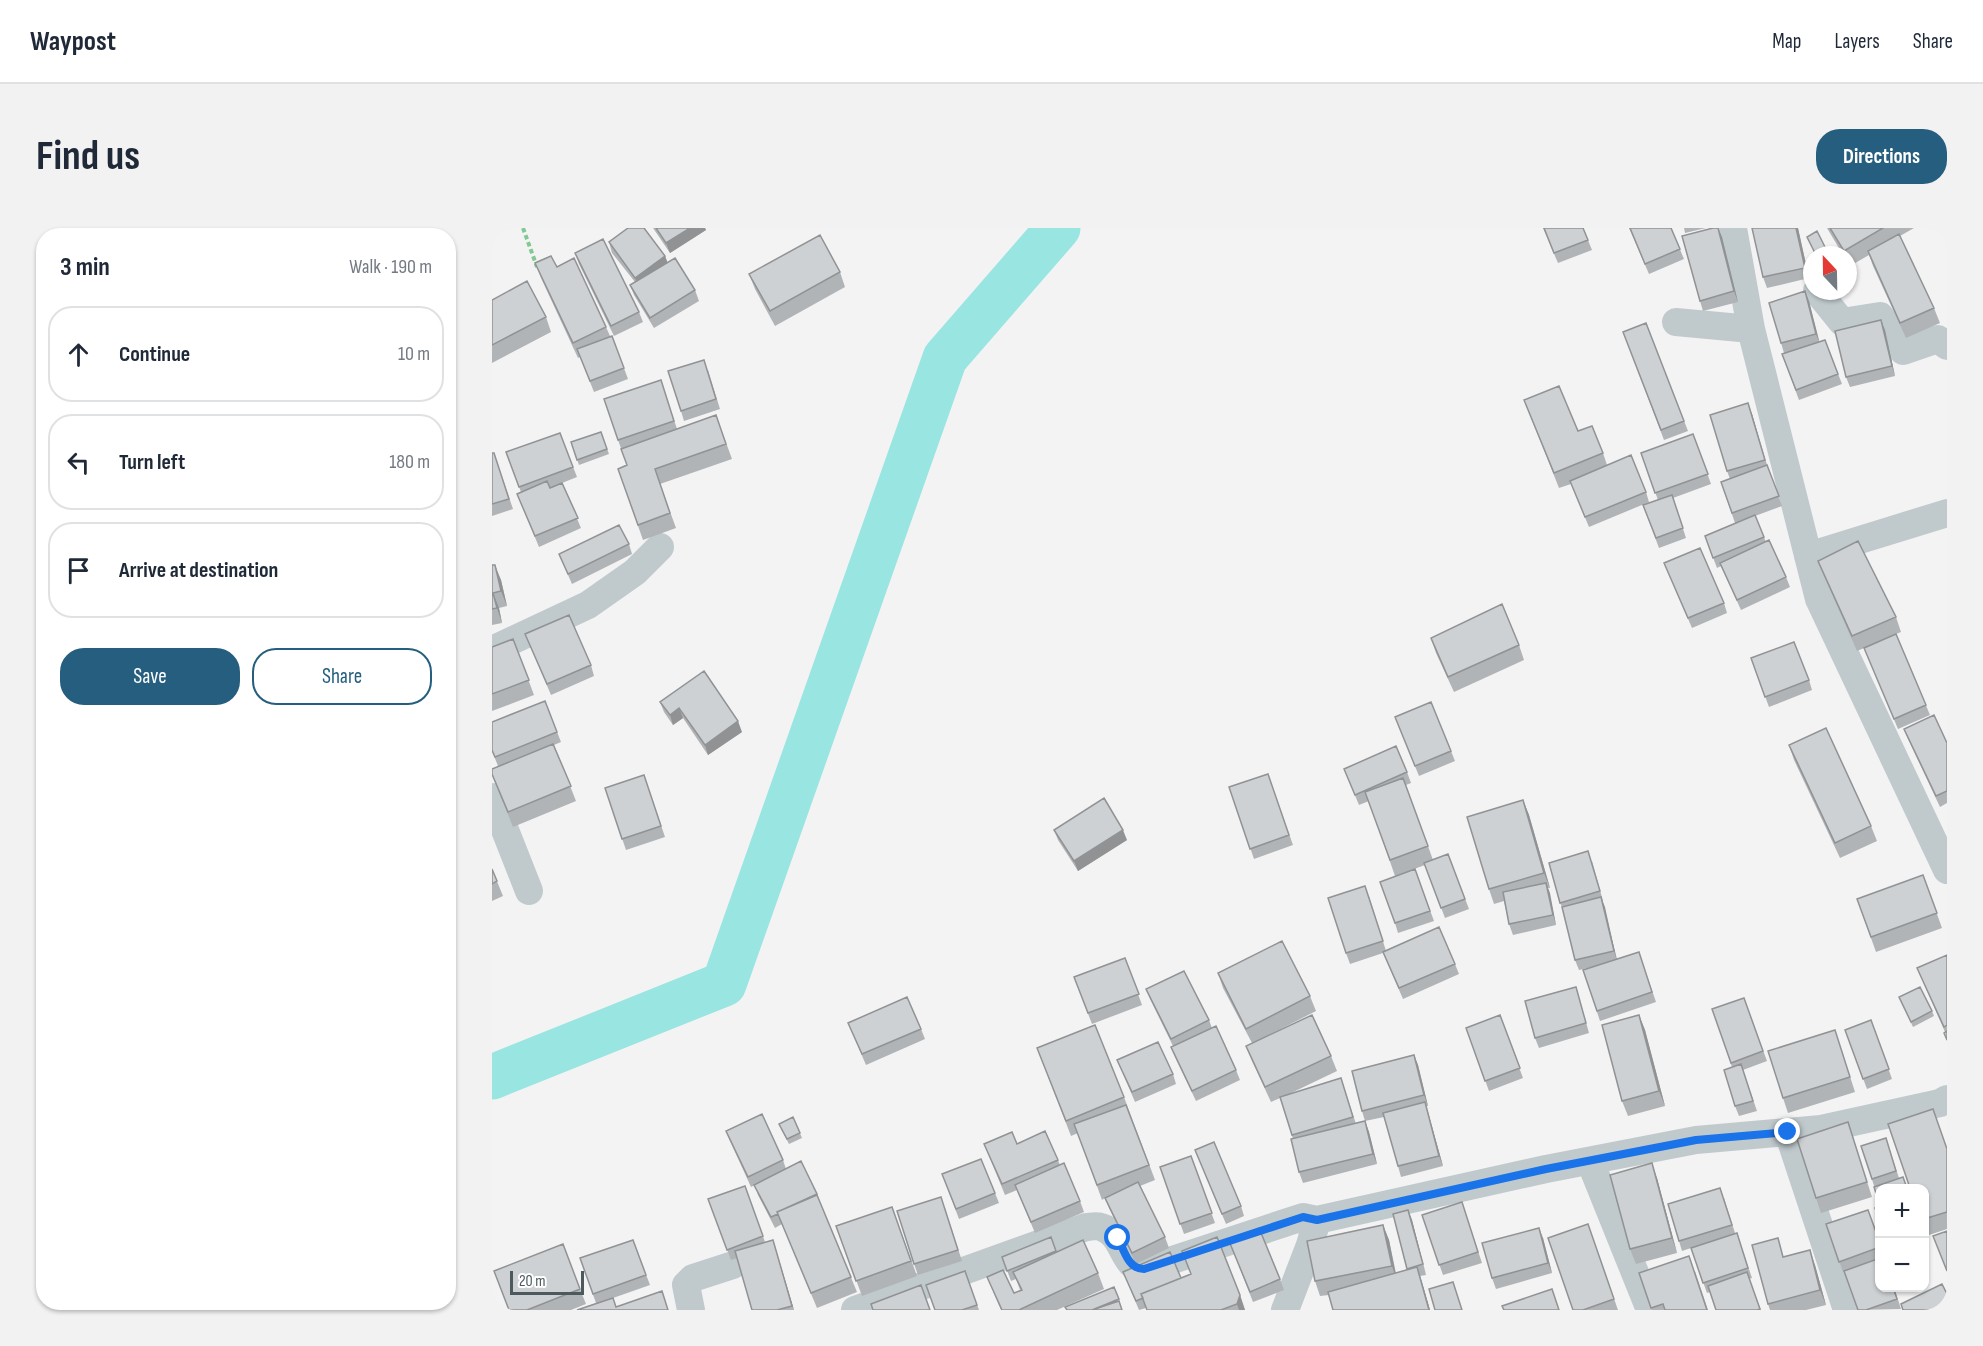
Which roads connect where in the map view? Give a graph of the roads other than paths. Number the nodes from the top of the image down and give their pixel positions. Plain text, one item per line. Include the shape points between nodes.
1 (1733, 228) edge
2 (1824, 300) edge
3 (1676, 322) dead end
4 (1751, 329) junction
5 (1947, 346) edge
6 (1947, 513) edge
7 (660, 547) dead end
8 (1808, 556) junction
9 (492, 650) edge
10 (492, 797) edge
11 (1947, 870) edge
12 (529, 891) dead end
13 (1943, 1101) edge
14 (1788, 1132) junction
15 (1590, 1161) junction
16 (1317, 1220) junction
17 (733, 1265) edge
18 (691, 1310) edge
19 (855, 1310) edge
20 (1285, 1310) edge
21 (1650, 1310) edge
22 (1847, 1310) edge

1 - 4 street
2 - 5 street via 1842,322 1880,316 1903,351 1938,339
3 - 4 street
4 - 8 street
6 - 8 street
7 - 9 street via 635,572 588,605
8 - 11 street via 1818,599
10 - 12 street
13 - 14 street via 1821,1129
14 - 15 street via 1696,1140
14 - 22 street
15 - 16 street
15 - 21 street
16 - 19 street via 1303,1217 1144,1269 1132,1266 1118,1238 1101,1227 1086,1227
16 - 20 street
17 - 18 street via 693,1278 686,1285

